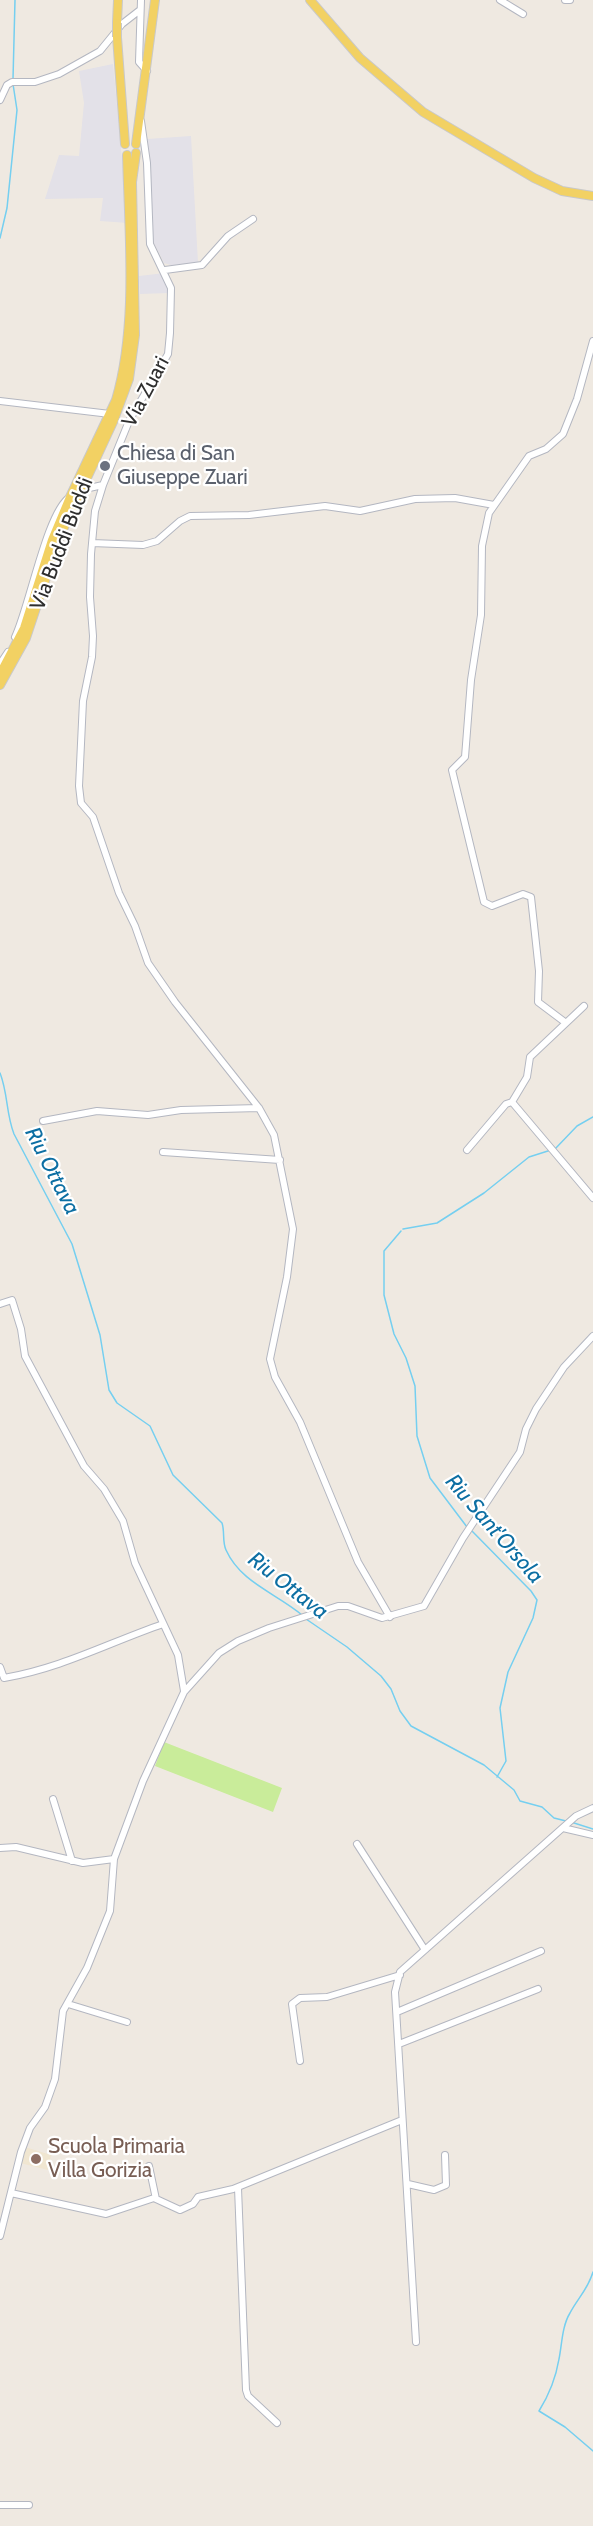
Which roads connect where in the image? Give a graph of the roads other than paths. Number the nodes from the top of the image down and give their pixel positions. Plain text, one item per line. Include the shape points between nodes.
1 (118, 0) edge
2 (141, 0) edge
3 (155, 0) edge
4 (310, 0) edge
5 (500, 0) edge
6 (565, 0) edge
7 (570, 0) edge
8 (512, 3) edge
9 (140, 10) junction
10 (523, 14) dead end
11 (147, 71) junction
12 (0, 100) edge
13 (141, 121) junction
14 (125, 144) junction
15 (136, 144) junction
16 (136, 153) junction
17 (127, 155) junction
18 (593, 195) edge
19 (253, 219) dead end
20 (165, 270) junction
21 (593, 341) edge
22 (0, 401) edge
23 (113, 415) junction
24 (129, 421) junction
25 (103, 485) junction
26 (80, 490) junction
27 (67, 499) junction
28 (494, 506) junction
29 (92, 543) junction
30 (0, 664) edge
31 (0, 674) edge
32 (0, 685) edge
33 (584, 1006) dead end
34 (566, 1023) junction
35 (512, 1102) junction
36 (259, 1108) junction
37 (43, 1121) dead end
38 (467, 1150) dead end
39 (163, 1152) dead end
40 (280, 1160) junction
41 (593, 1198) edge
42 (0, 1304) edge
43 (593, 1336) edge
44 (390, 1617) junction
45 (163, 1624) junction
46 (0, 1666) edge
47 (184, 1692) junction
48 (53, 1798) dead end
49 (593, 1808) edge
50 (567, 1824) junction
51 (593, 1835) edge
52 (357, 1844) dead end
53 (0, 1848) edge
54 (114, 1859) junction
55 (72, 1861) junction
56 (425, 1950) junction
57 (541, 1951) dead end
58 (400, 1975) junction
59 (538, 1989) dead end
60 (68, 2004) junction
61 (397, 2012) junction
62 (127, 2022) dead end
63 (399, 2044) junction
64 (300, 2061) dead end
65 (402, 2120) junction
66 (444, 2155) dead end
67 (149, 2166) dead end
68 (408, 2184) junction
69 (238, 2187) junction
70 (11, 2193) junction
71 (155, 2198) junction
72 (0, 2236) edge
73 (416, 2342) dead end
74 (277, 2423) dead end
75 (0, 2505) edge
76 (29, 2505) dead end

1 - 14 main road, bridge
2 - 9 street
3 - 11 main road
4 - 18 main road via 360,58 442,124 534,178 562,191
5 - 8 street
6 - 7 street
8 - 10 street
9 - 11 street via 139,62
9 - 12 street via 122,24 100,51 59,74 35,82 12,82
11 - 13 main road
13 - 15 main road
13 - 20 street, Via Zuari via 150,244
14 - 15 main road
14 - 17 main road
15 - 16 main road
16 - 17 main road
16 - 23 main road, Via Buddi Buddi via 132,181 134,346 129,380
17 - 23 main road, Via Buddi Buddi via 129,340
19 - 20 street via 228,236 202,265
20 - 24 street, Via Zuari via 171,288 168,354
21 - 28 street via 563,434 546,449 529,456
22 - 23 street
23 - 24 street
23 - 26 main road, Via Buddi Buddi
23 - 27 main road, Via Buddi Buddi
24 - 25 street, Via Zuari
25 - 26 street
25 - 29 street, Via Zuari via 95,511
26 - 32 main road, Via Buddi Buddi via 60,536 26,638
27 - 30 street via 42,554 20,627
27 - 31 main road, Via Buddi Buddi via 24,628
28 - 29 street via 455,498 415,500 360,511 325,506 249,515 190,516 157,541 143,545
28 - 34 street via 482,546 481,615 465,757 452,770 484,902 492,906 524,894 531,897 539,971 538,1002
29 - 36 street, Via Zuari via 93,636 83,701 81,802 93,817 148,963
33 - 34 street
34 - 35 street via 530,1057 527,1077
35 - 38 street via 506,1104
35 - 41 street
36 - 37 street via 148,1115 97,1111
36 - 40 street, Via Zuari via 274,1135
39 - 40 street
40 - 44 street, Via Zuari via 292,1229 287,1277 270,1359 358,1562
42 - 45 street via 12,1300 25,1356 84,1466 104,1489 123,1521 135,1563
43 - 44 street via 564,1367 536,1409 520,1452 424,1606
44 - 47 street via 348,1606 294,1620 238,1641 219,1653
45 - 46 street via 36,1672 4,1678
45 - 47 street via 182,1668
47 - 54 street via 143,1781
48 - 55 street
49 - 50 street
50 - 51 street
50 - 56 street
52 - 56 street
53 - 55 street via 15,1847
54 - 55 street
54 - 60 street via 110,1911
56 - 58 street
57 - 61 street
58 - 61 street via 395,1992
58 - 64 street via 327,1997 300,1998 292,2004
59 - 63 street
60 - 62 street
60 - 70 street via 63,2011 55,2079 45,2107 30,2128
61 - 63 street
63 - 65 street
65 - 68 street
65 - 69 street
66 - 68 street via 446,2185 434,2190
67 - 71 street
68 - 73 street
69 - 71 street via 198,2197 180,2210
69 - 74 street via 246,2390
70 - 71 street via 106,2214
70 - 72 street
75 - 76 street

